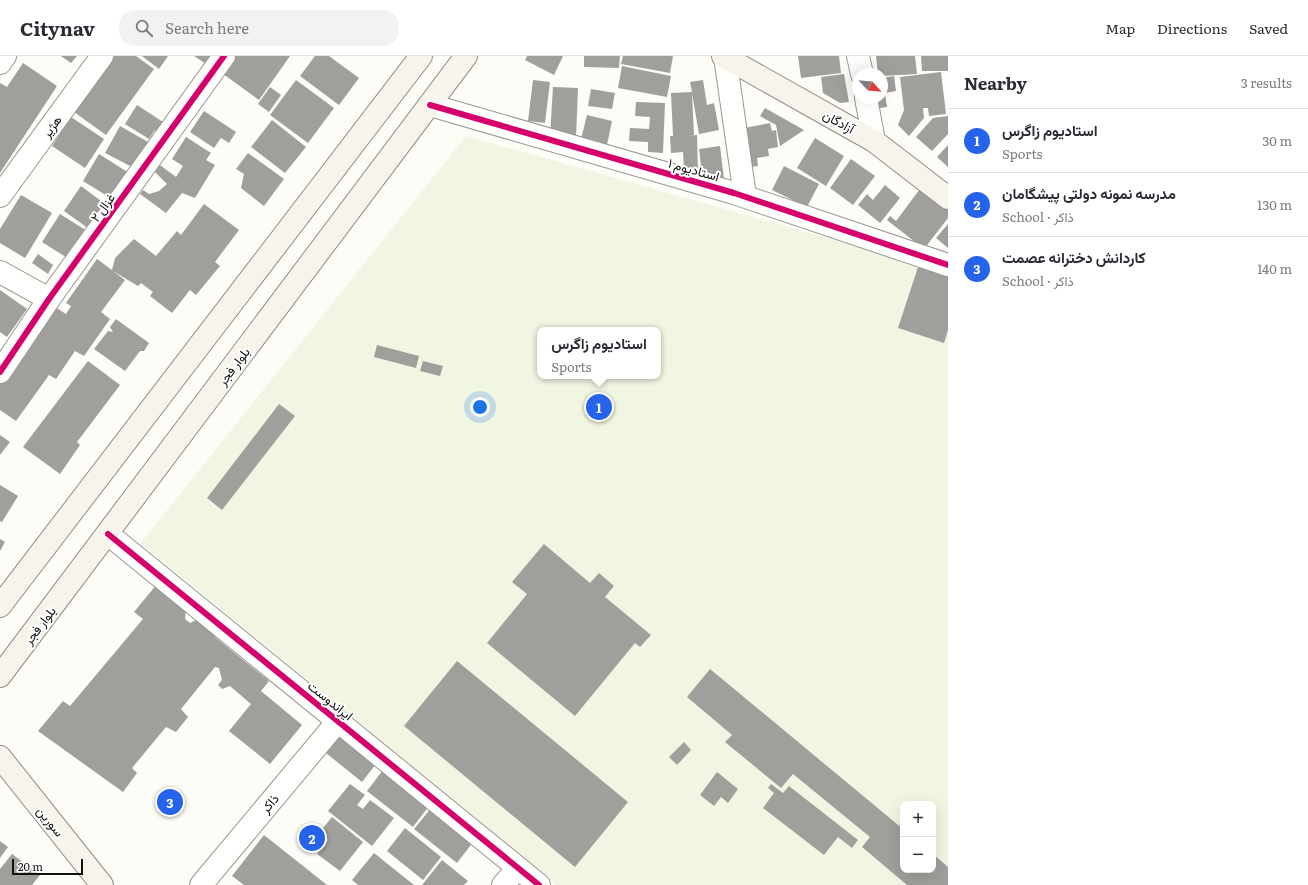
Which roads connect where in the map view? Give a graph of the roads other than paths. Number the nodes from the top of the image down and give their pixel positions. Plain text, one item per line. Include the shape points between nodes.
1 (5, 56) edge
2 (102, 56) edge
3 (224, 56) edge
4 (421, 56) edge
5 (466, 56) edge
6 (858, 56) edge
7 (724, 57) edge
8 (0, 63) edge
9 (861, 68) edge
10 (867, 104) edge
11 (430, 105) junction
12 (874, 141) junction
13 (0, 196) edge
14 (745, 196) junction
15 (948, 198) edge
16 (948, 265) edge
17 (0, 272) edge
18 (49, 299) junction
19 (0, 372) edge
20 (108, 534) junction
21 (1, 604) edge
22 (0, 676) edge
23 (338, 721) junction
24 (0, 757) edge
25 (518, 868) junction
26 (102, 885) edge
27 (201, 885) edge
28 (503, 885) edge
29 (539, 885) edge

1 - 8 street
2 - 13 street, هژیر
3 - 18 street, غزال ۲
4 - 21 main road
5 - 11 main road, بلوار فجر
6 - 9 street
7 - 12 main road, آزادگان
7 - 14 street
10 - 12 street
11 - 14 street, استادیوم ۱
11 - 20 main road, بلوار فجر
12 - 15 main road, آزادگان
14 - 16 street, استادیوم ۱
17 - 18 street
18 - 19 street, غزال ۲
20 - 22 main road, بلوار فجر
20 - 23 street, ایراندوست
23 - 25 street, ایراندوست
23 - 27 street, ذاکر
24 - 26 main road, سورین
25 - 28 street
25 - 29 street, ایراندوست

